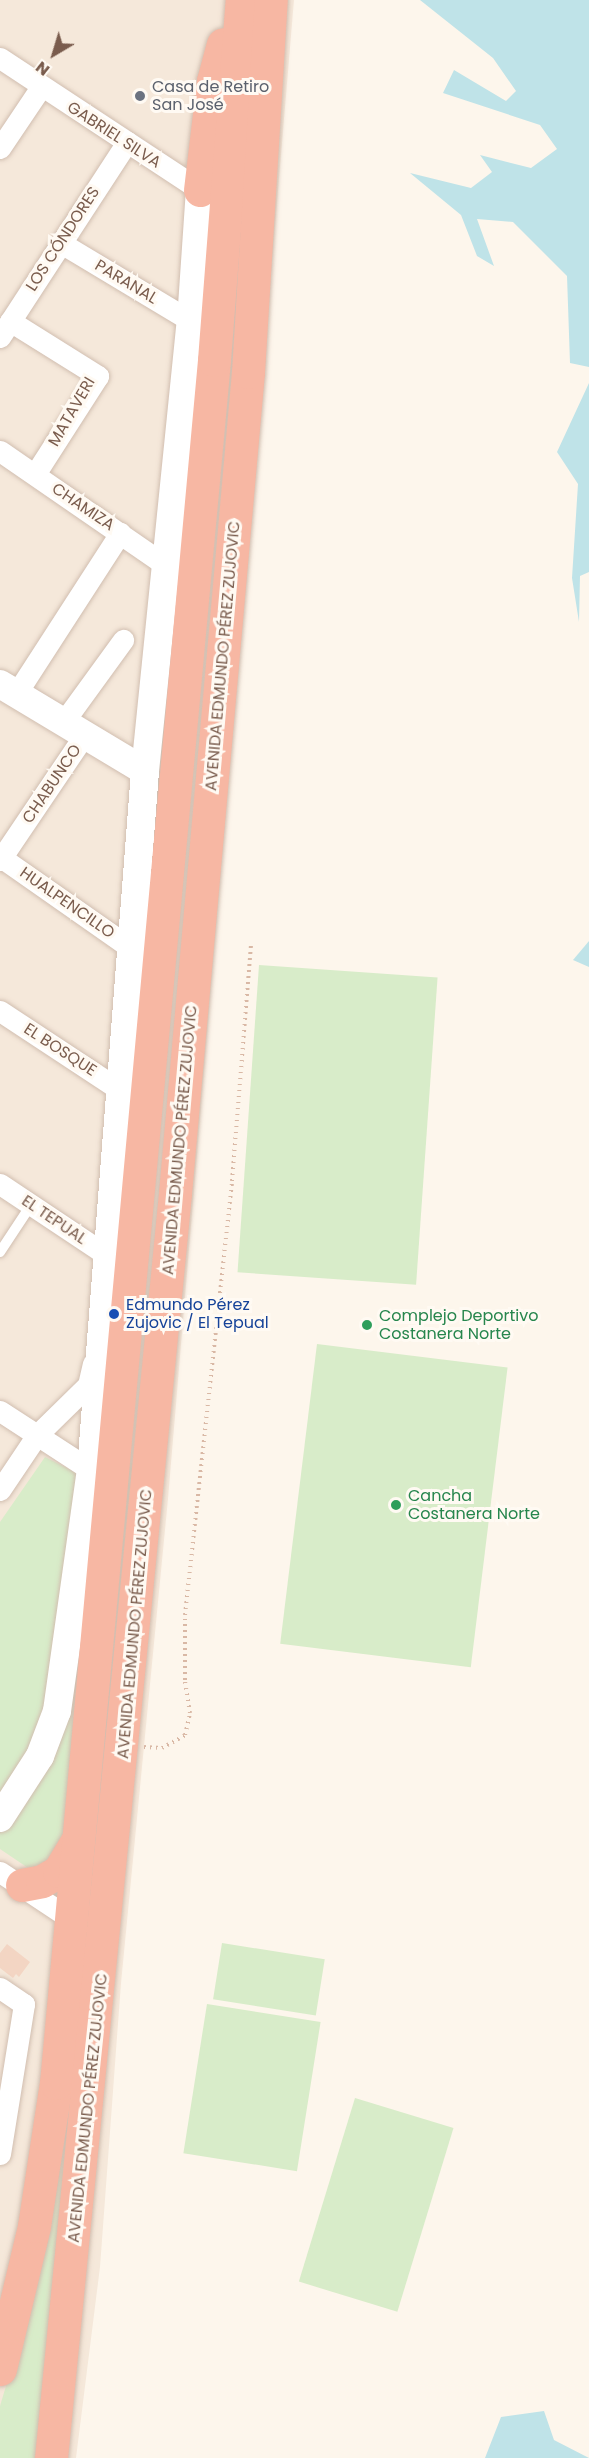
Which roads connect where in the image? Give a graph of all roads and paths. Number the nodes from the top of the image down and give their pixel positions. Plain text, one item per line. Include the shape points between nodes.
1 (241, 0) edge
2 (271, 0) edge
3 (0, 58) edge
4 (41, 87) junction
5 (127, 142) junction
6 (0, 148) edge
7 (200, 190) junction
8 (61, 243) junction
9 (191, 321) junction
10 (5, 329) edge
11 (0, 451) edge
12 (35, 474) junction
13 (120, 533) junction
14 (165, 565) junction
15 (123, 640) dead end
16 (8, 689) edge
17 (73, 730) junction
18 (145, 771) junction
19 (1, 859) edge
20 (251, 944) dead end
21 (132, 949) junction
22 (0, 1011) edge
23 (120, 1090) junction
24 (0, 1184) edge
25 (31, 1205) junction
26 (0, 1252) edge
27 (108, 1256) junction
28 (104, 1320) junction
29 (0, 1411) edge
30 (37, 1435) junction
31 (91, 1470) junction
32 (0, 1490) edge
33 (124, 1742) junction
34 (0, 1818) edge
35 (80, 1835) junction
36 (11, 1879) edge
37 (71, 1919) junction
38 (0, 1988) edge
39 (8, 2064) edge
40 (0, 2154) edge
41 (22, 2289) junction
42 (0, 2335) edge
43 (0, 2369) edge
44 (51, 2458) edge

1 - 7 highway via 213,81
1 - 35 highway via 214,360
2 - 33 highway, AVENIDA EDMUNDO PÉREZ ZUJOVIC via 246,394
3 - 4 street, GABRIEL SILVA
4 - 5 street, GABRIEL SILVA
4 - 6 street
5 - 7 street, GABRIEL SILVA
5 - 8 street, LOS CÓNDORES
7 - 9 street
8 - 9 street, PARANAL
8 - 10 street, LOS CÓNDORES
9 - 14 street
10 - 12 street, MATAVERI via 98,376
11 - 12 street, CHAMIZA
12 - 13 street, CHAMIZA
13 - 14 street, CHAMIZA
13 - 16 street
14 - 18 street
15 - 17 street, CHABUNCO
16 - 17 street
17 - 18 street
17 - 19 street, CHABUNCO
18 - 21 street
19 - 21 street, HUALPENCILLO
20 - 33 path via 232,1181 185,1615 185,1680 190,1713 184,1735 162,1748
21 - 23 street
22 - 23 street, EL BOSQUE
23 - 27 street
24 - 25 street, EL TEPUAL
25 - 26 lane
25 - 27 street, EL TEPUAL
27 - 28 street
28 - 30 street via 88,1385
28 - 31 street
29 - 30 street
30 - 31 street
30 - 32 street
31 - 34 street via 57,1711 40,1756
33 - 44 highway, AVENIDA EDMUNDO PÉREZ ZUJOVIC
35 - 36 highway via 59,1872 42,1881
35 - 37 highway
36 - 37 street
37 - 41 highway via 51,2123
38 - 39 street via 24,2004
39 - 40 street
41 - 42 highway
41 - 43 highway

